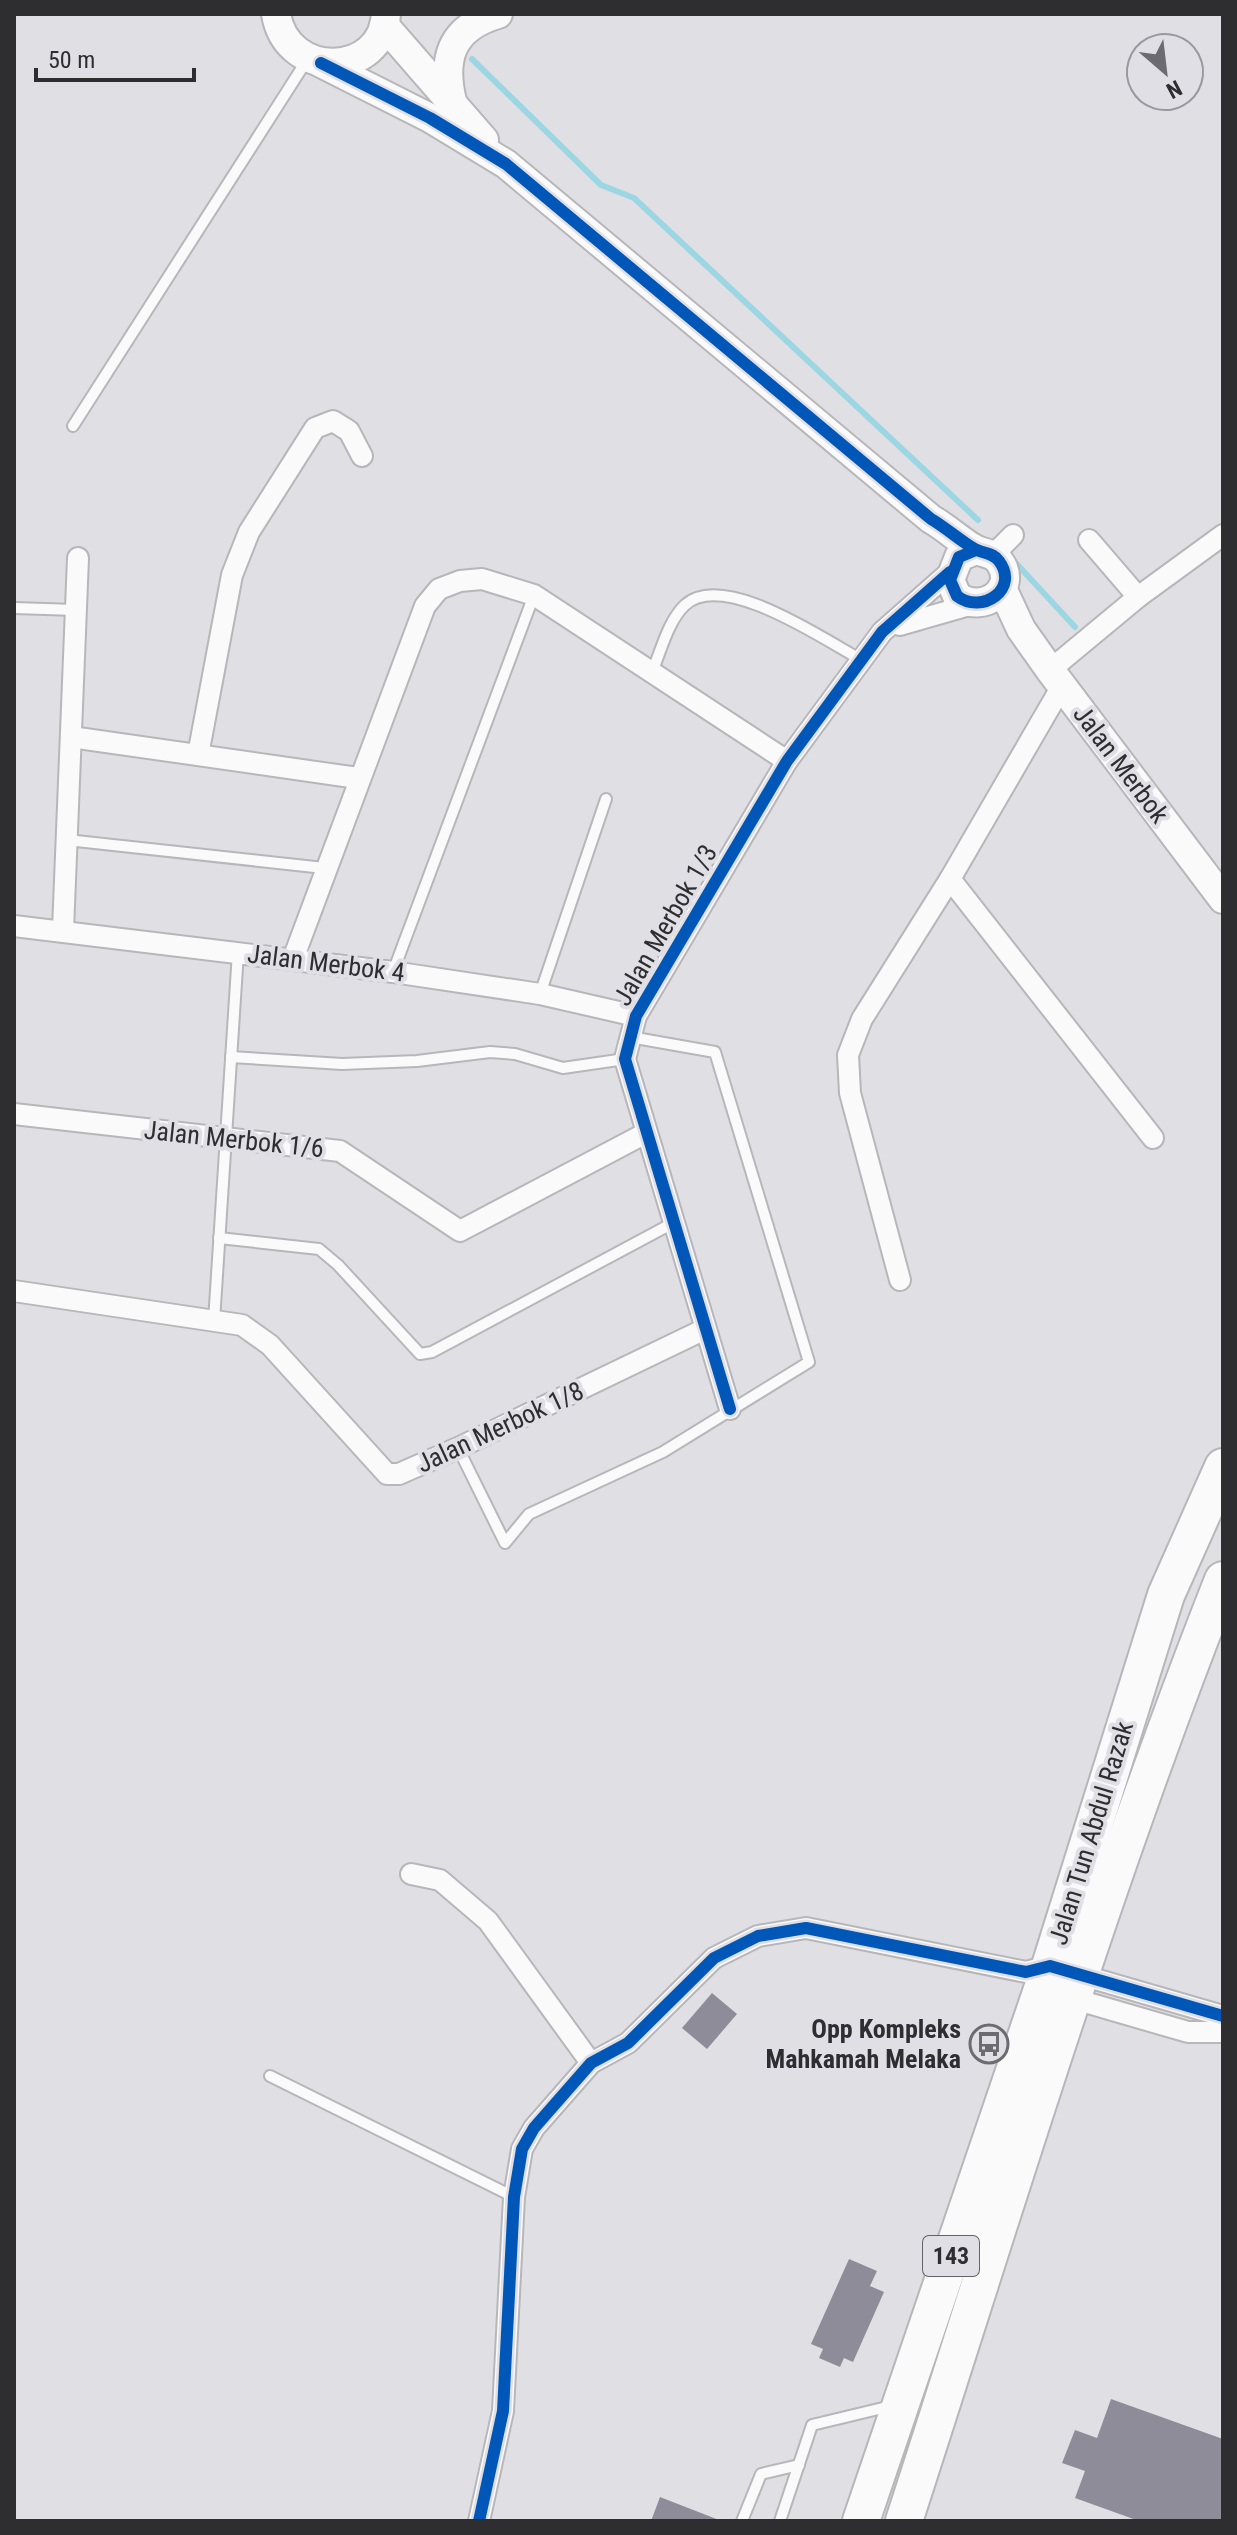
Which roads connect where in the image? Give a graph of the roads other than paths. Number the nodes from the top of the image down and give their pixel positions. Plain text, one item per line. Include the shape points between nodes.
1 (264, 14) edge
2 (276, 14) edge
3 (498, 14) edge
4 (391, 18) edge
5 (305, 55) junction
6 (453, 105) junction
7 (506, 164) junction
8 (73, 426) dead end
9 (362, 456) dead end
10 (1013, 535) dead end
11 (1223, 535) edge
12 (1089, 540) dead end
13 (78, 558) dead end
14 (968, 560) junction
15 (534, 595) junction
16 (1138, 597) junction
17 (986, 599) junction
18 (14, 608) edge
19 (76, 610) junction
20 (882, 632) junction
21 (860, 659) junction
22 (652, 672) junction
23 (1056, 678) junction
24 (71, 737) junction
25 (198, 755) junction
26 (787, 761) junction
27 (358, 778) junction
28 (606, 799) dead end
29 (67, 840) junction
30 (324, 868) junction
31 (950, 879) junction
32 (1223, 899) edge
33 (14, 926) edge
34 (63, 930) junction
35 (238, 952) junction
36 (293, 959) junction
37 (393, 972) junction
38 (540, 994) junction
39 (636, 1016) junction
40 (628, 1037) junction
41 (231, 1057) junction
42 (625, 1059) junction
43 (14, 1114) edge
44 (646, 1133) junction
45 (226, 1138) junction
46 (1153, 1138) dead end
47 (673, 1223) junction
48 (219, 1238) junction
49 (900, 1280) dead end
50 (14, 1291) edge
51 (214, 1321) junction
52 (705, 1329) junction
53 (730, 1409) junction
54 (458, 1448) junction
55 (1223, 1467) edge
56 (1223, 1580) edge
57 (411, 1874) dead end
58 (1055, 1980) junction
59 (1223, 2016) edge
60 (1223, 2032) edge
61 (591, 2063) junction
62 (270, 2076) dead end
63 (514, 2197) junction
64 (900, 2404) junction
65 (799, 2465) junction
66 (479, 2521) edge
67 (742, 2521) edge
68 (780, 2521) edge
69 (861, 2521) edge
70 (904, 2521) edge

1 - 5 street
2 - 5 street
3 - 6 street via 468,27 456,41 447,60
4 - 5 street via 369,50 354,59
4 - 6 street
5 - 7 street via 417,111
5 - 8 lane
6 - 7 street
7 - 14 street via 931,519 951,529
9 - 25 street via 349,431 333,421 315,428 249,532 232,575
10 - 14 street, Jalan Merbok 1/3
11 - 16 street
12 - 16 street
13 - 19 street
14 - 17 street via 1003,570
14 - 17 street via 952,589 964,602
14 - 20 street, Jalan Merbok 1/3
15 - 22 street
15 - 27 street via 482,579 439,589 425,606
15 - 37 lane
16 - 23 street
17 - 20 street, Jalan Merbok 1/3
17 - 23 street, Jalan Merbok via 1021,629
18 - 19 lane
19 - 24 street
20 - 21 street, Jalan Merbok 1/3
21 - 22 lane via 746,599 701,597 686,604 676,618
21 - 26 street, Jalan Merbok 1/3
22 - 26 street
23 - 31 street
23 - 32 street, Jalan Merbok
24 - 25 street
24 - 29 street
25 - 27 street
26 - 39 street, Jalan Merbok 1/3
27 - 30 street
28 - 38 lane
29 - 30 lane
29 - 34 street
30 - 36 street
31 - 46 street
31 - 49 street via 862,1019 848,1055 850,1093
33 - 34 street, Jalan Merbok 4
34 - 35 street, Jalan Merbok 4
35 - 36 street, Jalan Merbok 4
35 - 41 lane
36 - 37 street, Jalan Merbok 4
37 - 38 street, Jalan Merbok 4
38 - 39 street, Jalan Merbok 4
39 - 40 street, Jalan Merbok 1/3
40 - 42 street, Jalan Merbok 1/3
40 - 53 lane via 715,1052 809,1362
41 - 42 lane via 342,1064 490,1052 563,1068
41 - 45 lane
42 - 44 street, Jalan Merbok 1/3
43 - 45 street, Jalan Merbok 1/6
44 - 45 street, Jalan Merbok 1/6 via 460,1231 340,1151
44 - 47 street, Jalan Merbok 1/3
45 - 48 lane
47 - 48 lane via 420,1354 319,1249
47 - 52 street, Jalan Merbok 1/3
48 - 51 lane
50 - 51 street, Jalan Merbok 1/8
51 - 54 street, Jalan Merbok 1/8 via 257,1333 387,1474 399,1474
52 - 53 street, Jalan Merbok 1/3
52 - 54 street, Jalan Merbok 1/8
53 - 54 lane via 663,1452 529,1514 505,1543
55 - 58 highway, Jalan Tun Abdul Razak / 143 via 1166,1595
56 - 58 highway, Jalan Tun Abdul Razak / 143
57 - 61 street via 440,1880 488,1921
58 - 59 street
58 - 60 street via 1188,2032
58 - 61 street via 806,1928 758,1936 714,1958 628,2043
58 - 64 highway, Jalan Tun Abdul Razak / 143
58 - 70 highway, Jalan Tun Abdul Razak / 143
61 - 63 street via 534,2128 522,2149
62 - 63 lane
63 - 66 street via 503,2411
64 - 65 lane via 812,2425
64 - 69 highway, Jalan Tun Abdul Razak / 143
65 - 67 lane via 761,2474
65 - 68 lane

